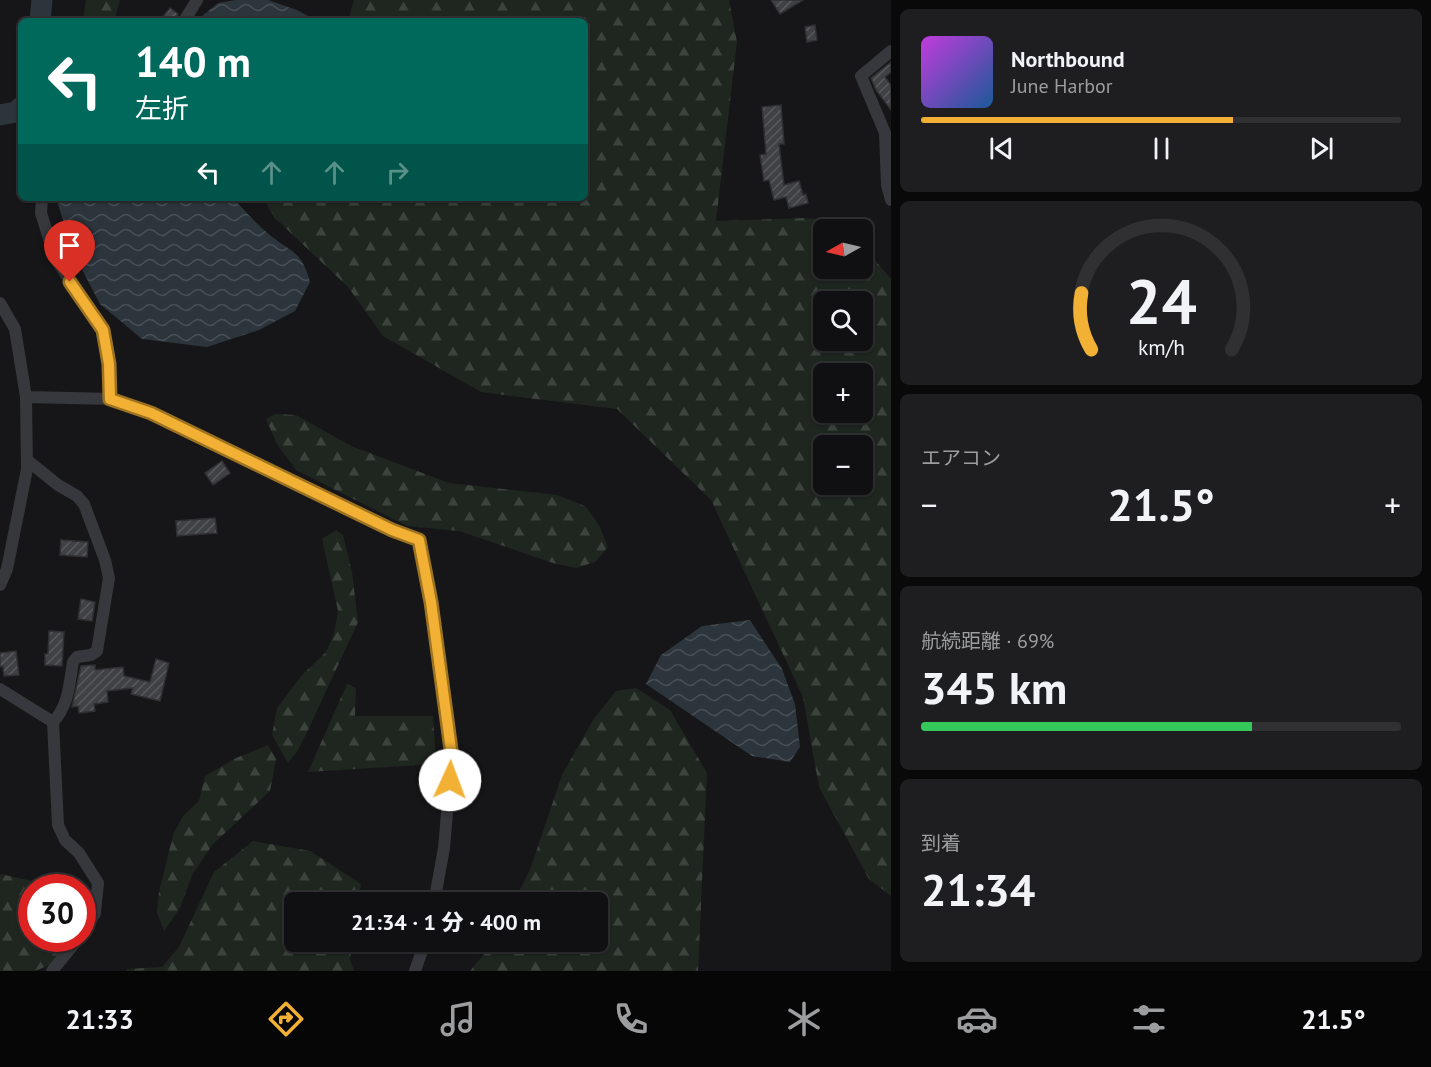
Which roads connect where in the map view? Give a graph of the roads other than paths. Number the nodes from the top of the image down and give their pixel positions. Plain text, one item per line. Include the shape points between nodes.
1 (197, 0) edge
2 (186, 18) edge
3 (891, 51) edge
4 (891, 200) edge
5 (42, 201) edge
6 (0, 303) edge
7 (26, 397) junction
8 (110, 399) junction
9 (27, 460) junction
10 (0, 585) edge
11 (0, 689) edge
12 (53, 723) junction
13 (92, 874) edge
14 (96, 880) edge
15 (436, 892) edge
16 (96, 903) edge
17 (67, 952) edge
18 (422, 952) edge
19 (52, 971) edge
20 (415, 971) edge

1 - 2 street
3 - 4 street via 861,76 885,133 886,185
5 - 8 street via 41,213 55,258 103,330
6 - 7 street via 15,329
7 - 8 street
7 - 9 street
8 - 15 street via 151,413 419,540 452,757
9 - 10 street via 7,569
9 - 12 street via 84,504 109,579 97,651 73,662 67,701
11 - 12 street
12 - 13 street via 58,825
14 - 16 street
17 - 19 street
18 - 20 street

